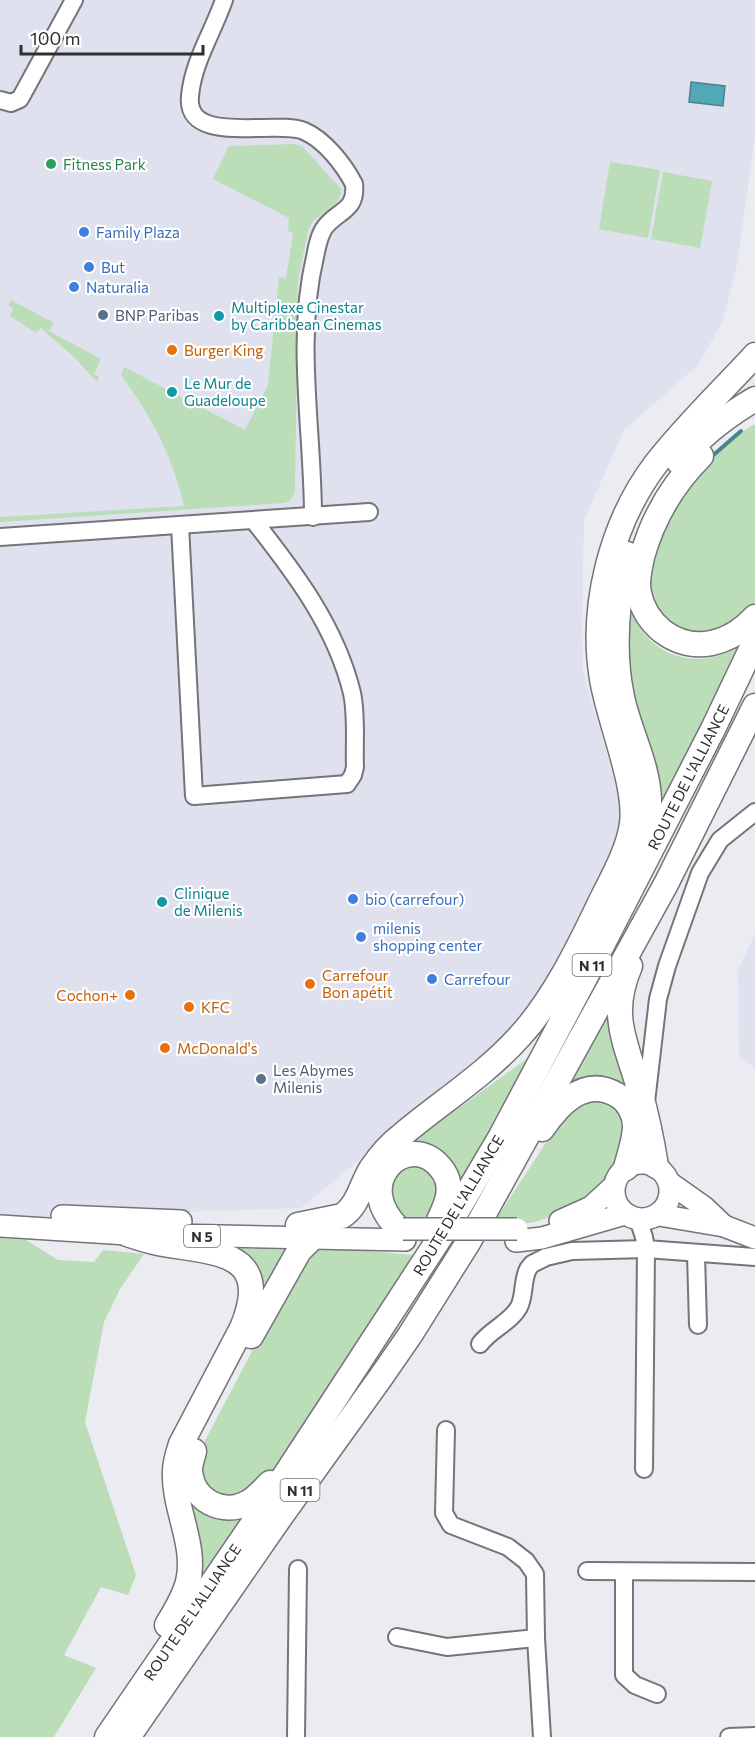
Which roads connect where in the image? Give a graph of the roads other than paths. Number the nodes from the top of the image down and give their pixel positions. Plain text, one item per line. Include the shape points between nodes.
1 (74, 0) edge
2 (224, 0) edge
3 (0, 100) edge
4 (755, 355) edge
5 (755, 388) edge
6 (755, 399) edge
7 (755, 412) edge
8 (681, 435) junction
9 (369, 512) dead end
10 (314, 517) junction
11 (254, 521) junction
12 (180, 525) junction
13 (0, 537) edge
14 (755, 617) edge
15 (755, 641) edge
16 (755, 706) edge
17 (755, 812) edge
18 (666, 884) junction
19 (613, 923) junction
20 (645, 1111) junction
21 (663, 1175) junction
22 (620, 1177) junction
23 (0, 1214) edge
24 (644, 1225) junction
25 (0, 1226) edge
26 (724, 1226) junction
27 (305, 1231) junction
28 (402, 1233) junction
29 (127, 1234) junction
30 (516, 1235) junction
31 (755, 1238) edge
32 (696, 1254) junction
33 (755, 1257) edge
34 (412, 1279) junction
35 (698, 1326) dead end
36 (480, 1344) dead end
37 (316, 1428) junction
38 (446, 1430) dead end
39 (341, 1434) junction
40 (644, 1469) dead end
41 (298, 1569) dead end
42 (587, 1571) dead end
43 (624, 1572) junction
44 (755, 1572) edge
45 (398, 1637) dead end
46 (536, 1638) junction
47 (657, 1694) dead end
48 (755, 1736) edge
49 (98, 1737) edge
50 (107, 1737) edge
51 (128, 1737) edge
52 (296, 1737) edge
53 (542, 1737) edge
54 (729, 1737) edge

1 - 3 street via 20,99 11,103
2 - 10 street via 201,54 190,94 195,114 211,125 228,128 281,127 305,131 329,151 354,184 351,204 321,233 310,287 306,341
4 - 8 highway
5 - 8 highway
6 - 19 highway via 730,413 690,449 654,492 631,540 622,579 616,640 622,697 645,769 650,801 643,841
7 - 14 highway via 715,441 678,479 648,533 638,592 654,624 669,636 695,645 724,640
8 - 27 highway via 637,495 615,545 604,585 599,643 602,678 630,789 632,823 598,907 579,947 520,1036 492,1064 400,1136 371,1169 347,1213
9 - 10 street
10 - 11 street
11 - 12 street
11 - 12 street via 313,601 338,653 353,704 355,767 347,784 194,796
12 - 13 street
15 - 19 highway, ROUTE DE L'ALLIANCE / N 11
16 - 18 highway, ROUTE DE L'ALLIANCE / N 11
17 - 20 street via 720,840 700,873 658,999
18 - 20 highway via 625,978 619,1011 620,1027
18 - 39 highway, ROUTE DE L'ALLIANCE / N 11 via 469,1241
19 - 34 highway, ROUTE DE L'ALLIANCE / N 11 via 501,1136
20 - 21 highway
21 - 22 main road via 640,1162
21 - 24 main road via 669,1201
21 - 26 main road
22 - 24 main road via 614,1197 618,1206
22 - 30 main road, N 5 via 579,1214
22 - 39 highway via 635,1128 628,1105 602,1088 569,1097 527,1153 406,1353
23 - 27 main road, N 5
24 - 26 main road via 674,1216
24 - 30 main road, N 5 via 542,1239
24 - 32 street
24 - 36 street via 532,1264 515,1313
24 - 40 street
25 - 29 main road, N 5
26 - 31 main road
27 - 28 main road, N 5
27 - 29 main road, N 5
27 - 37 highway via 299,1251 196,1443 190,1471 195,1489 204,1500 220,1507 249,1502
28 - 30 main road, N 5
28 - 34 highway via 386,1216 379,1196 380,1181 385,1170 401,1157 426,1155 444,1172 449,1191
29 - 49 highway via 222,1254 243,1268 251,1298 242,1328 181,1444 176,1462 176,1486 189,1553 188,1582 174,1613
32 - 33 street
32 - 35 street
34 - 37 highway, ROUTE DE L'ALLIANCE / N 11
37 - 50 highway, ROUTE DE L'ALLIANCE / N 11
38 - 46 street via 444,1513 451,1525 508,1547 526,1561 535,1574
39 - 51 highway, ROUTE DE L'ALLIANCE / N 11
41 - 52 street
42 - 43 street
43 - 44 street
43 - 47 street via 624,1675 635,1685
45 - 46 street via 447,1647
46 - 53 street
48 - 54 street

